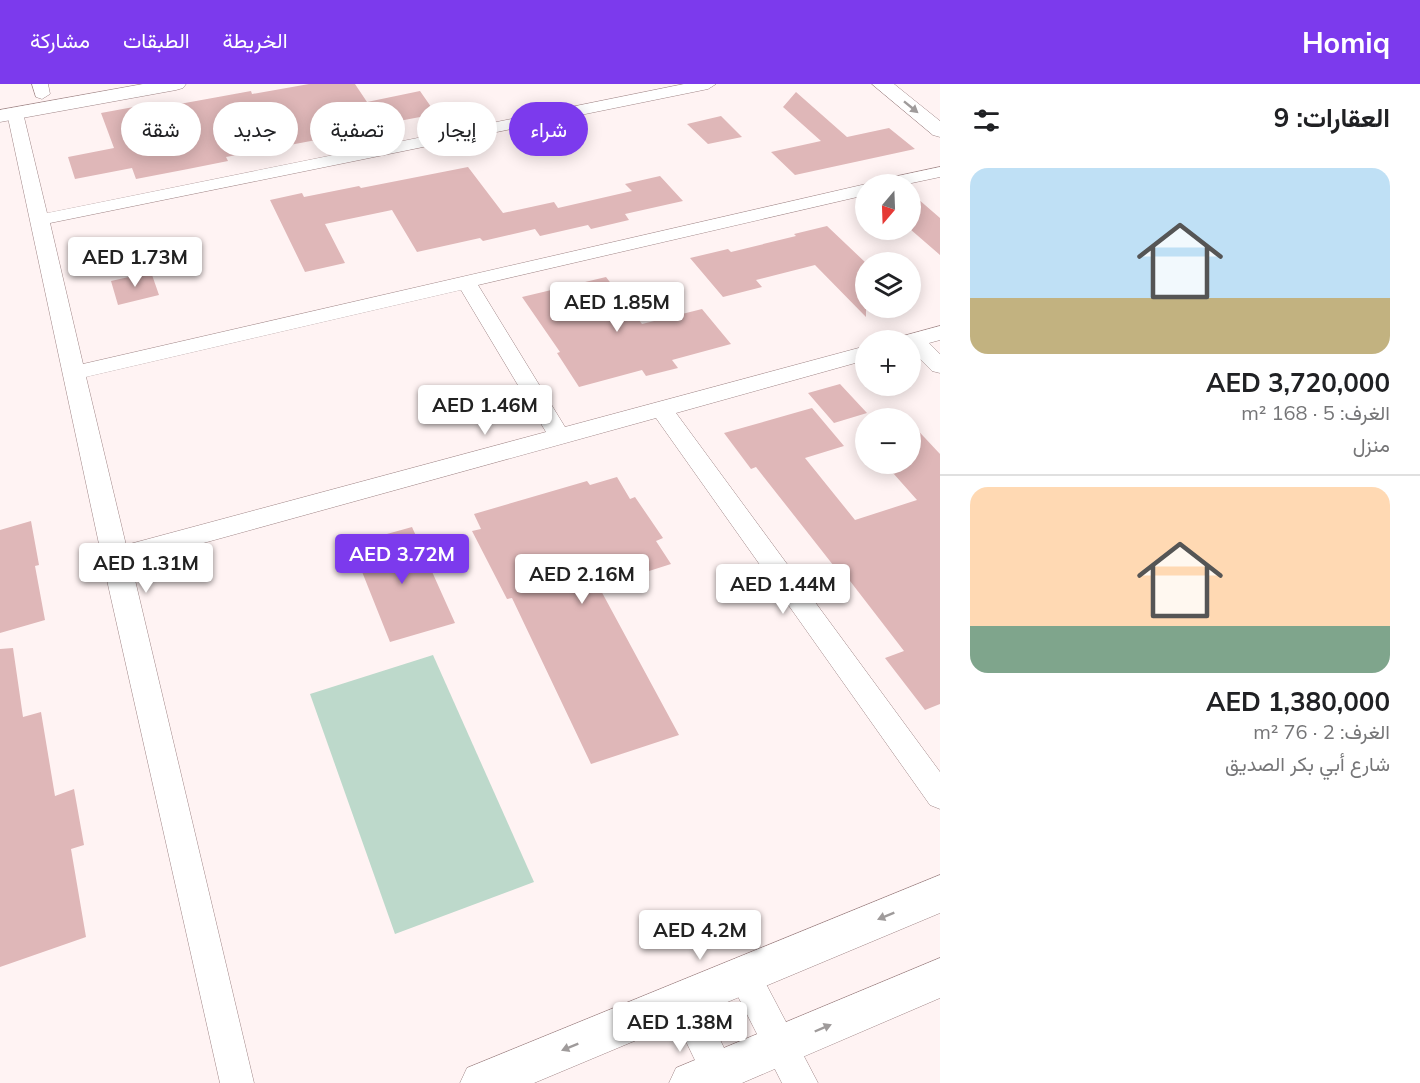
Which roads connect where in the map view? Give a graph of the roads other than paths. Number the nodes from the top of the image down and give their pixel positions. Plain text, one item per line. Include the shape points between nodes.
1 (100, 84) edge
2 (176, 84) edge
3 (708, 84) edge
4 (882, 84) edge
5 (41, 89) edge
6 (5, 110) edge
7 (940, 131) edge
8 (940, 172) edge
9 (921, 176) edge
10 (855, 192) edge
11 (39, 220) junction
12 (466, 282) junction
13 (940, 333) edge
14 (921, 338) edge
15 (921, 348) edge
16 (855, 356) edge
17 (940, 366) edge
18 (74, 373) junction
19 (661, 409) junction
20 (560, 437) junction
21 (115, 558) junction
22 (940, 796) edge
23 (940, 894) edge
24 (743, 975) junction
25 (940, 978) edge
26 (683, 1000) junction
27 (781, 1046) junction
28 (711, 1079) edge
29 (237, 1083) edge
30 (482, 1083) edge
31 (801, 1083) edge

1 - 5 street
2 - 6 street
3 - 11 street
4 -> 7 street
5 - 6 street
6 - 11 street
8 - 9 street
10 - 12 street
11 - 18 street
12 - 18 street
12 - 20 street
13 - 14 street
15 - 17 street
16 - 19 street
18 - 21 street
19 - 20 street
19 - 22 street
20 - 21 street
21 - 29 street
23 -> 24 street
24 - 26 street
24 - 27 street
27 -> 25 street
26 - 28 street
26 -> 30 street
27 - 28 street
27 - 31 street

